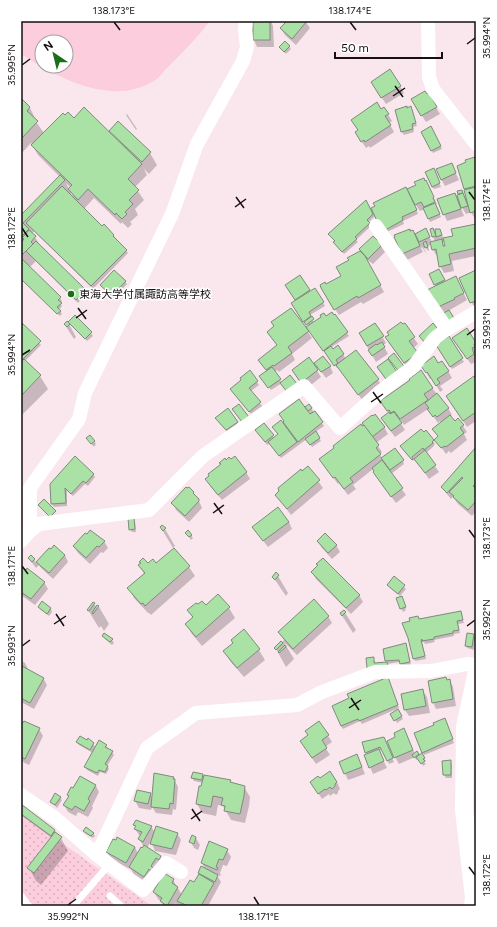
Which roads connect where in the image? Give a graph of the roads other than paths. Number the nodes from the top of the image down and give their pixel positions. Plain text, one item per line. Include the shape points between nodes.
1 (246, 21) edge
2 (428, 21) edge
3 (476, 144) edge
4 (376, 226) dead end
5 (476, 312) edge
6 (447, 329) junction
7 (25, 536) edge
8 (476, 665) edge
9 (476, 676) edge
10 (21, 795) edge
11 (96, 855) junction
12 (109, 865) junction
13 (181, 872) dead end
14 (21, 896) edge
15 (110, 896) dead end
16 (475, 900) edge
17 (29, 906) edge
18 (74, 906) edge
19 (121, 906) edge

1 - 7 street via 244,30 247,46 243,61 197,144 172,214 85,393 79,419 30,488
2 - 3 street via 429,77 433,89
4 - 6 street
5 - 6 street
6 - 7 street via 435,338 413,367 381,391 340,428 304,386 203,456 149,510 39,524
8 - 11 street via 467,664 431,671 375,672 322,692 297,705 196,713 147,748
9 - 16 street via 465,727 464,810
10 - 11 street via 55,818
11 - 12 street
12 - 13 street via 143,890 166,863
12 - 18 lane
14 - 17 lane
15 - 19 lane

